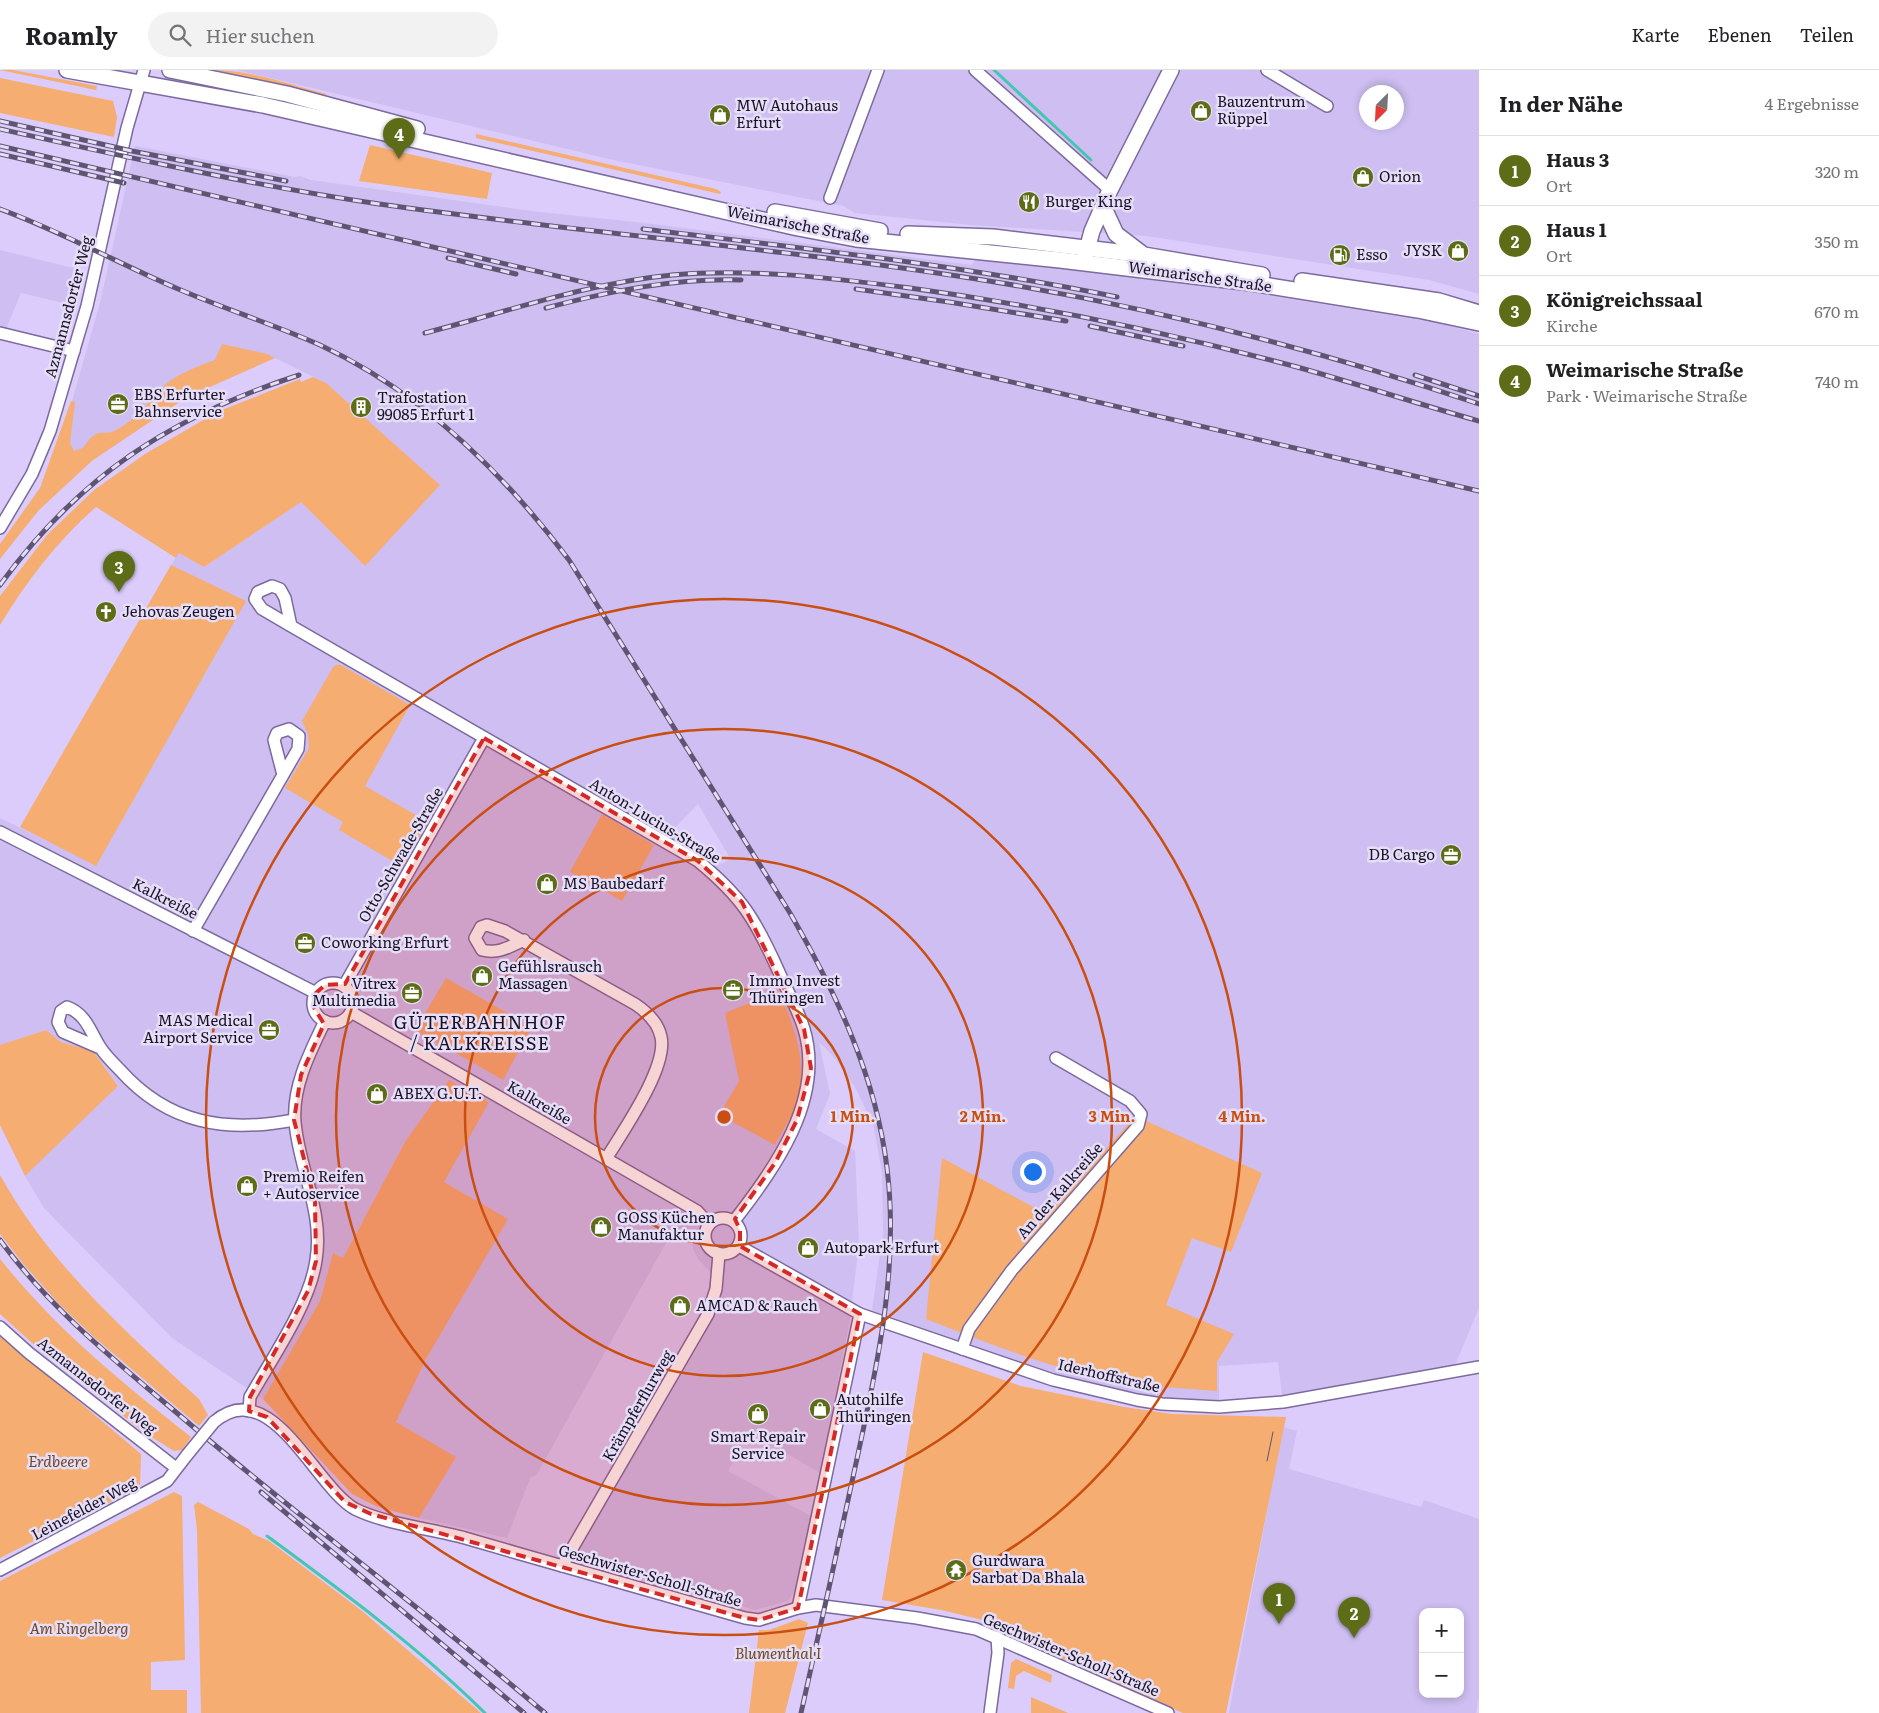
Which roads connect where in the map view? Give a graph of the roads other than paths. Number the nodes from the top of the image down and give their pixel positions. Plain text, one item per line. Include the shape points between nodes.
1 (67, 70) edge
2 (170, 70) edge
3 (878, 70) edge
4 (975, 70) edge
5 (1171, 70) edge
6 (1267, 70) edge
7 (142, 76) edge
8 (1327, 106) dead end
9 (1110, 190) junction
10 (830, 198) dead end
11 (1103, 206) junction
12 (1086, 255) junction
13 (1144, 255) junction
14 (1479, 313) edge
15 (1479, 323) edge
16 (0, 332) edge
17 (74, 351) junction
18 (0, 528) edge
19 (291, 626) dead end
20 (484, 738) junction
21 (283, 775) dead end
22 (0, 832) edge
23 (193, 931) junction
24 (524, 940) dead end
25 (344, 986) junction
26 (316, 993) junction
27 (351, 1012) junction
28 (325, 1021) junction
29 (100, 1048) dead end
30 (1056, 1058) dead end
31 (294, 1120) junction
32 (606, 1159) junction
33 (734, 1221) junction
34 (709, 1224) junction
35 (739, 1246) junction
36 (719, 1254) junction
37 (860, 1314) junction
38 (0, 1327) edge
39 (962, 1349) junction
40 (1479, 1368) edge
41 (249, 1411) junction
42 (176, 1468) junction
43 (562, 1566) junction
44 (0, 1570) edge
45 (798, 1608) junction
46 (996, 1637) junction
47 (990, 1713) edge
48 (1168, 1713) edge

1 - 7 main road, Weimarische Straße
2 - 12 main road, Weimarische Straße via 288,94 413,129 815,220 920,236 958,234 993,237
3 - 10 street
4 - 9 street
5 - 9 main road
6 - 8 street
7 - 12 main road, Weimarische Straße via 856,239
7 - 17 street, Azmannsdorfer Weg via 126,128 88,306
9 - 11 main road
11 - 12 main road
11 - 13 main road via 1116,234
12 - 13 main road, Weimarische Straße
12 - 15 main road, Weimarische Straße
13 - 14 main road, Weimarische Straße via 1438,301
16 - 17 street
17 - 18 street, Azmannsdorfer Weg via 40,456
19 - 20 street, Anton-Lucius-Straße
20 - 25 street, Otto-Schwade-Straße
20 - 33 street, Anton-Lucius-Straße via 698,862 742,902 762,936 804,1029 811,1068 797,1120 776,1163
21 - 23 street
22 - 23 street, Kalkreiße
23 - 26 street, Kalkreiße
24 - 32 street via 636,1004 658,1028 662,1038 656,1073
25 - 26 street via 325,984
25 - 27 street via 353,1000
26 - 28 street via 313,1006
27 - 28 street via 343,1020
27 - 32 street, Kalkreiße
28 - 31 street via 302,1075
29 - 31 street via 144,1094 187,1118 228,1126 263,1126
30 - 39 street, An der Kalkreiße via 1130,1100 1141,1114 1138,1126 1012,1270 969,1329
31 - 41 street via 315,1202 319,1231 316,1261 308,1291 250,1397
32 - 34 street, Kalkreiße via 696,1211
33 - 34 street via 723,1218
33 - 35 street via 740,1230
34 - 36 street via 706,1242
35 - 36 street via 730,1253
35 - 37 street
36 - 43 street, Krämpferflurweg via 716,1289 708,1314
37 - 39 street, Iderhoffstraße
37 - 45 street
38 - 42 street, Azmannsdorfer Weg via 29,1354
39 - 40 street, Iderhoffstraße via 1053,1380 1137,1400 1219,1407 1283,1402
41 - 42 street, bridge via 228,1413 214,1422
41 - 43 street, Geschwister-Scholl-Straße via 267,1417 291,1439 345,1502 356,1509
42 - 44 street, Leinefelder Weg via 167,1481 142,1497
43 - 45 street, Geschwister-Scholl-Straße via 745,1618 759,1620
45 - 46 street, Geschwister-Scholl-Straße via 816,1605 917,1618 976,1629
46 - 47 street via 998,1653
46 - 48 street, Geschwister-Scholl-Straße

